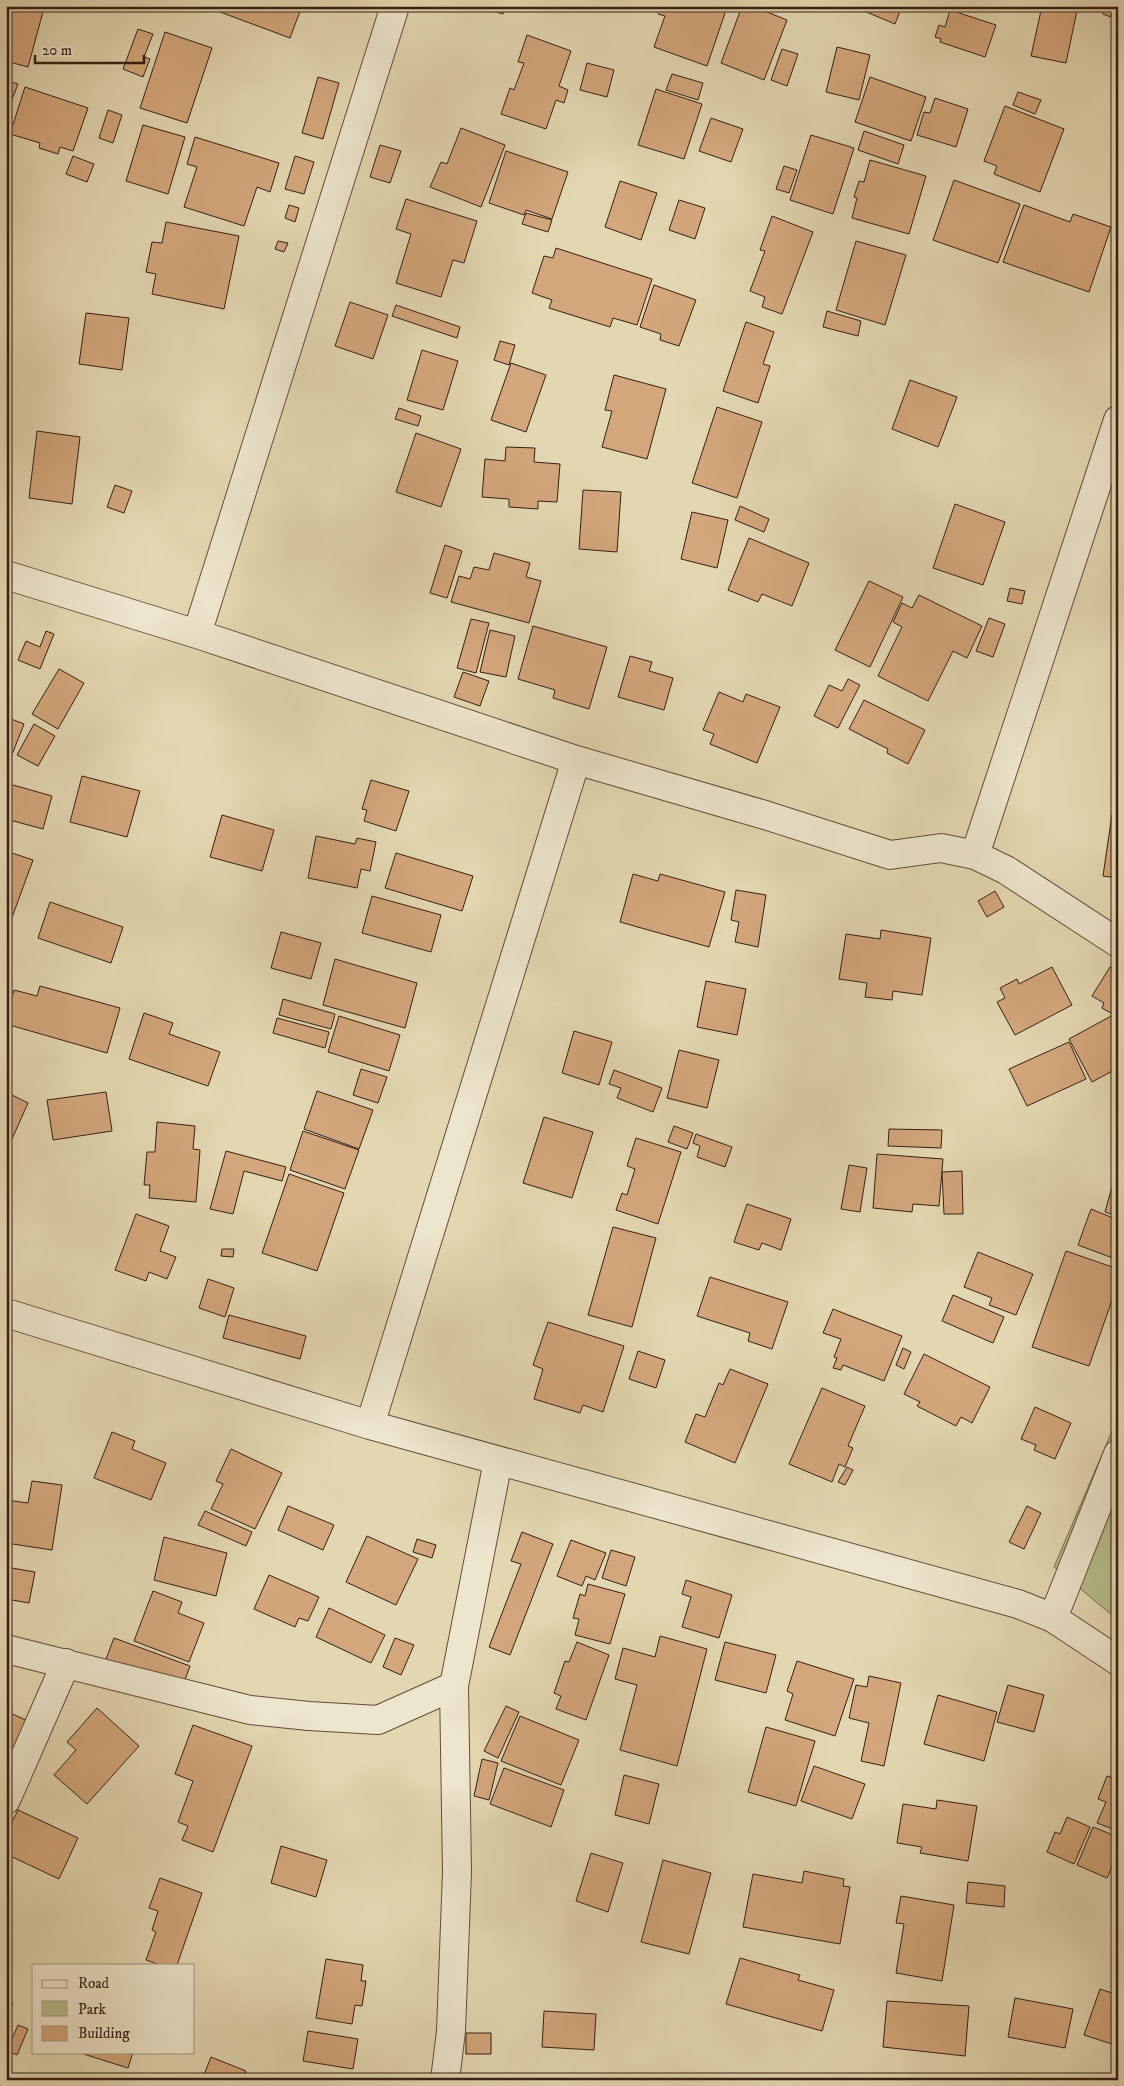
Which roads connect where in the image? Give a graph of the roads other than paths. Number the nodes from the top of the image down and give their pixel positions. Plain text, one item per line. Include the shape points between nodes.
1 (395, 6) edge
2 (1118, 420) edge
3 (6, 575) edge
4 (197, 634) junction
5 (576, 760) junction
6 (975, 855) junction
7 (1118, 943) edge
8 (6, 1313) edge
9 (370, 1425) junction
10 (1118, 1454) edge
11 (498, 1461) junction
12 (1053, 1618) junction
13 (6, 1649) edge
14 (1118, 1661) edge
15 (66, 1663) junction
16 (454, 1686) junction
17 (6, 1800) edge
18 (445, 2080) edge

1 - 4 street
2 - 6 street
3 - 4 street
4 - 5 street
5 - 6 street via 765,815 890,856 941,848
5 - 9 street
6 - 7 street via 1006,870
8 - 9 street
9 - 11 street
10 - 12 street
11 - 12 street via 1009,1602
11 - 16 street
12 - 14 street
13 - 15 street
15 - 16 street via 250,1710 309,1716 378,1720
15 - 17 street
16 - 18 street via 457,1872 451,2031

